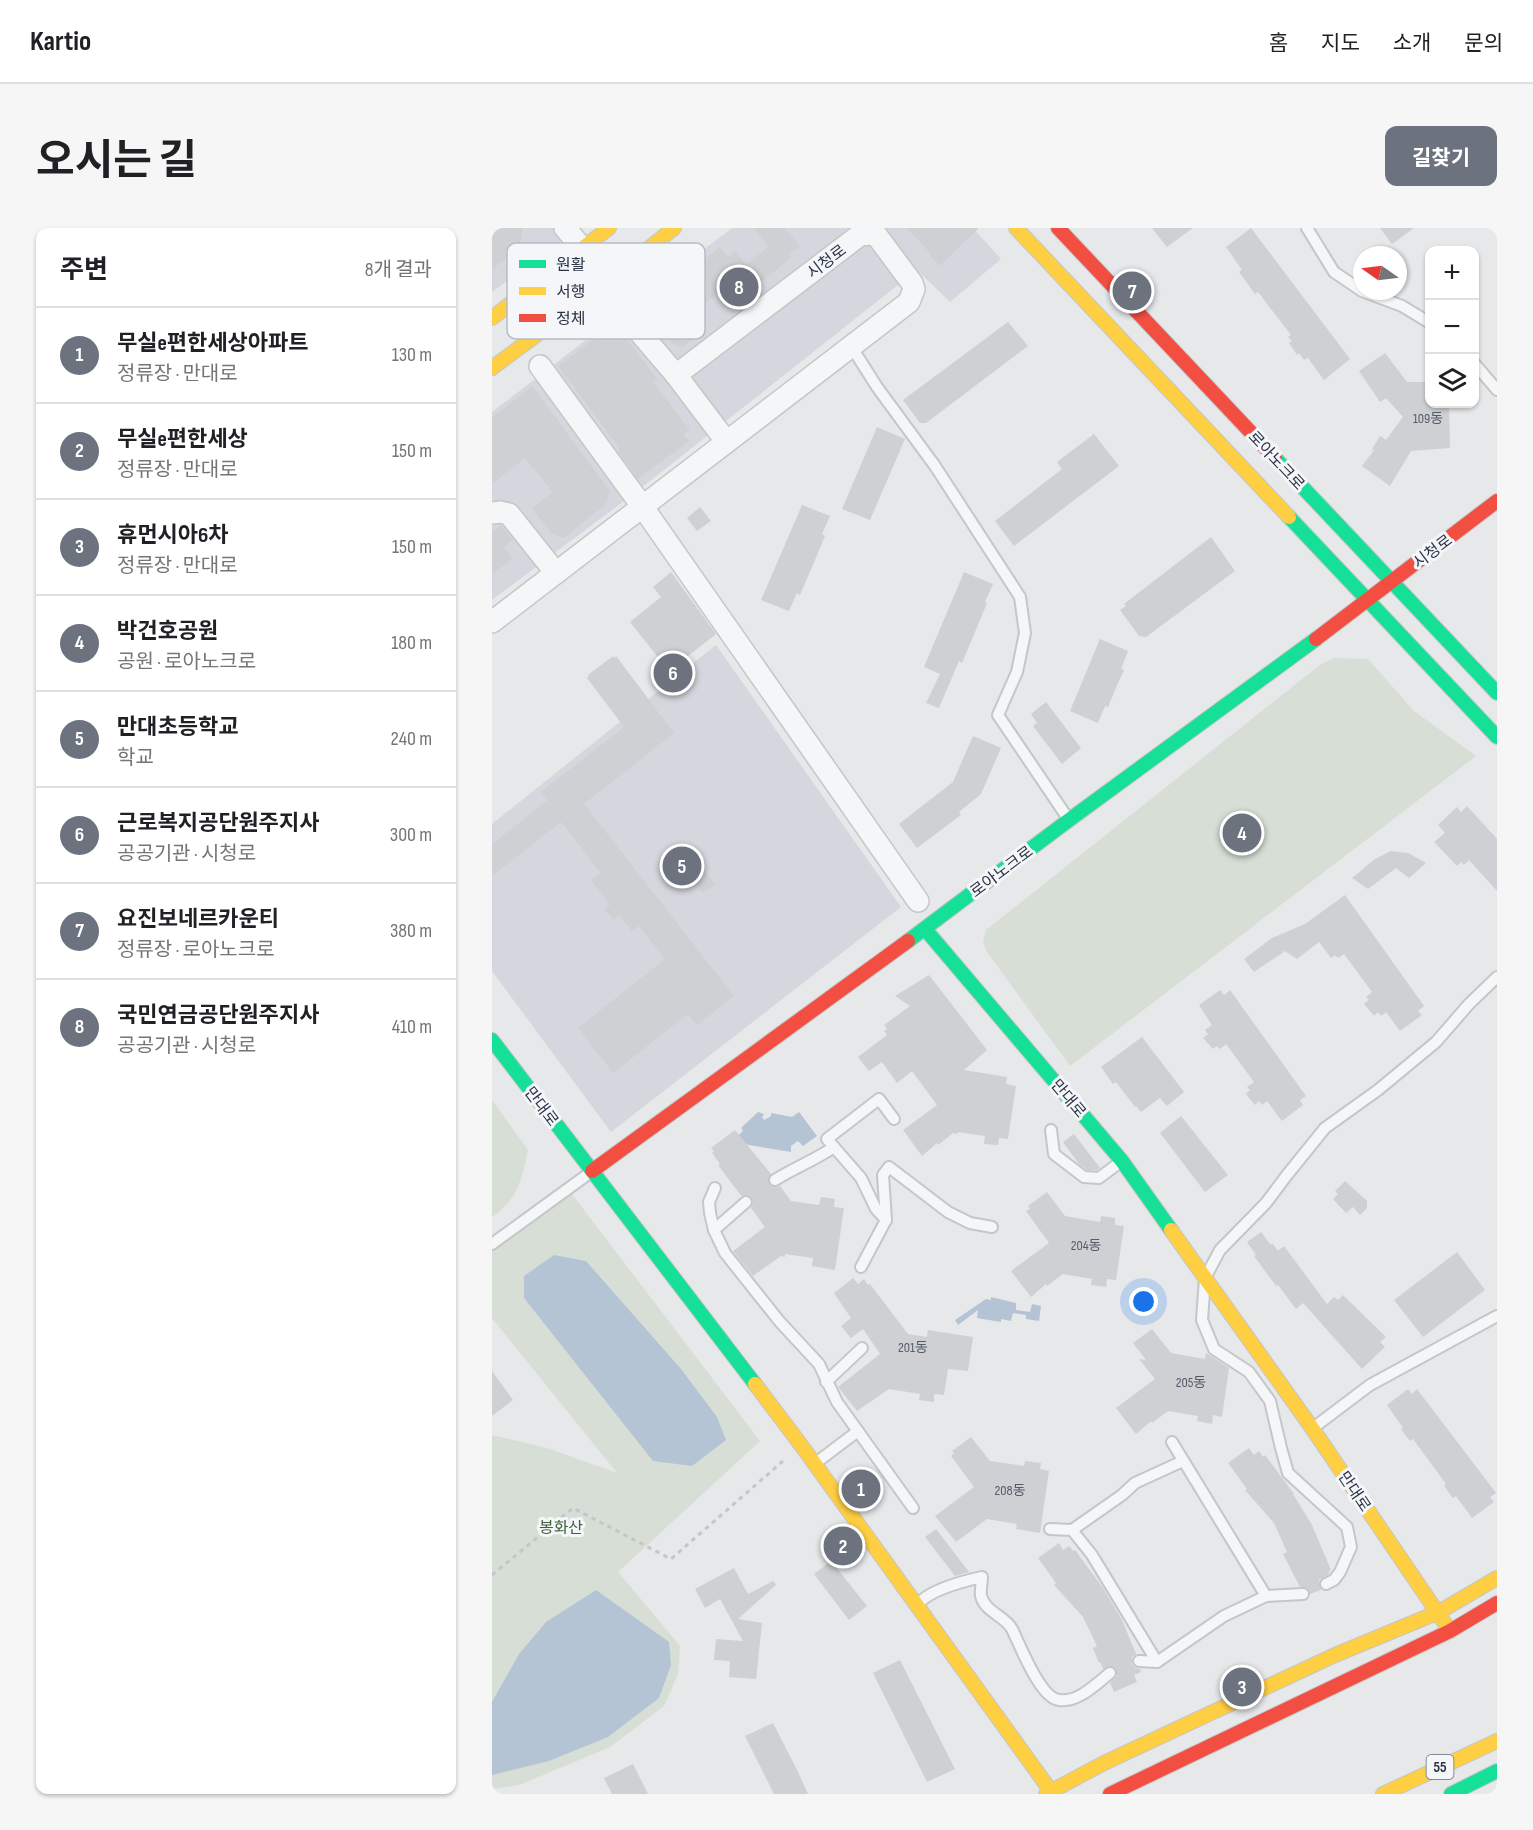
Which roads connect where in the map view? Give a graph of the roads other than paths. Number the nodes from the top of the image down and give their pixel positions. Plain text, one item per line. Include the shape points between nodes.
1 (565, 228) edge
2 (609, 228) edge
3 (674, 228) edge
4 (1016, 228) edge
5 (1058, 228) edge
6 (1306, 228) edge
7 (578, 243) edge
8 (590, 243) edge
9 (655, 243) edge
10 (507, 307) edge
11 (492, 318) edge
12 (1425, 320) edge
13 (531, 339) edge
14 (645, 339) edge
15 (851, 345) junction
16 (540, 366) dead end
17 (492, 368) edge
18 (1479, 369) edge
19 (676, 375) junction
20 (1497, 390) edge
21 (726, 441) junction
22 (1497, 501) edge
23 (642, 506) junction
24 (492, 513) edge
25 (556, 573) junction
26 (1392, 581) junction
27 (1367, 601) junction
28 (492, 622) edge
29 (1497, 693) edge
30 (1497, 737) edge
31 (1069, 820) junction
32 (918, 901) dead end
33 (925, 929) junction
34 (1497, 977) edge
35 (492, 1040) edge
36 (894, 1119) dead end
37 (1051, 1130) dead end
38 (834, 1147) junction
39 (1122, 1161) junction
40 (592, 1171) junction
41 (775, 1180) dead end
42 (715, 1188) dead end
43 (746, 1202) dead end
44 (886, 1221) junction
45 (992, 1227) dead end
46 (714, 1230) junction
47 (492, 1244) edge
48 (861, 1267) dead end
49 (1205, 1278) junction
50 (1497, 1316) edge
51 (862, 1348) dead end
52 (826, 1382) junction
53 (1312, 1428) junction
54 (858, 1431) junction
55 (1172, 1442) dead end
56 (1183, 1461) junction
57 (814, 1464) junction
58 (913, 1508) dead end
59 (1050, 1529) dead end
60 (1072, 1530) junction
61 (1497, 1578) edge
62 (1326, 1584) dead end
63 (1303, 1594) dead end
64 (1266, 1596) junction
65 (1497, 1603) edge
66 (916, 1605) junction
67 (1439, 1612) junction
68 (1450, 1631) junction
69 (1139, 1661) dead end
70 (1157, 1662) junction
71 (1110, 1673) dead end
72 (1497, 1740) edge
73 (1497, 1771) edge
74 (1050, 1793) edge
75 (1110, 1794) edge
76 (1383, 1794) edge
77 (1451, 1794) edge

1 - 7 street
2 - 8 main road
3 - 9 main road
4 - 27 main road, 로아노크로
5 - 26 main road, 로아노크로
6 - 12 lane via 1334,272 1362,291 1402,306
10 - 11 main road
13 - 17 main road
14 - 19 street
15 - 19 street, 시청로 via 909,302 914,289 877,236 871,234 860,235
15 - 21 street, 시청로
15 - 31 lane via 1020,597 1025,633 1017,672 998,715
16 - 23 street
18 - 20 lane
19 - 21 street
21 - 23 street, 시청로
22 - 26 main road, 시청로
23 - 25 street, 시청로
23 - 32 street
24 - 25 street via 509,514
25 - 28 street, 시청로
26 - 27 main road, 시청로
26 - 29 main road, 로아노크로
27 - 30 main road, 로아노크로
27 - 31 main road, 로아노크로
31 - 33 main road, 로아노크로
33 - 39 main road, 만대로
33 - 40 main road
34 - 49 lane via 1436,1042 1325,1128 1266,1203 1220,1250
35 - 40 main road, 만대로
36 - 38 lane via 879,1099 827,1139
37 - 39 lane via 1054,1154 1084,1177 1099,1178
38 - 41 lane
38 - 44 lane via 861,1178
39 - 49 main road, 만대로
40 - 47 lane
40 - 57 main road, 만대로
42 - 46 lane via 709,1202
43 - 46 lane
44 - 45 lane via 883,1175 889,1167 948,1212 970,1223
44 - 48 lane
46 - 52 lane via 725,1253 819,1364
49 - 53 main road, 만대로
49 - 62 lane via 1202,1320 1214,1349 1249,1372 1270,1401 1288,1473 1347,1527 1351,1547 1335,1580
50 - 53 lane via 1370,1385
51 - 52 lane
52 - 54 lane
53 - 67 main road, 만대로
54 - 57 lane
54 - 58 lane
55 - 56 lane
56 - 60 lane via 1135,1483
56 - 64 lane
57 - 66 main road, 만대로
59 - 60 lane
60 - 70 lane via 1092,1555
61 - 67 main road, 만대로
63 - 64 lane
64 - 70 lane via 1224,1616
65 - 68 main road
66 - 71 lane via 925,1596 982,1577 981,1597 994,1614 1008,1623 1041,1687 1051,1697 1071,1700
66 - 74 main road, 만대로
67 - 68 main road
67 - 74 main road, 만대로 via 1335,1655 1104,1763
68 - 75 main road
69 - 70 lane
72 - 76 main road, 55
73 - 77 main road, 55

